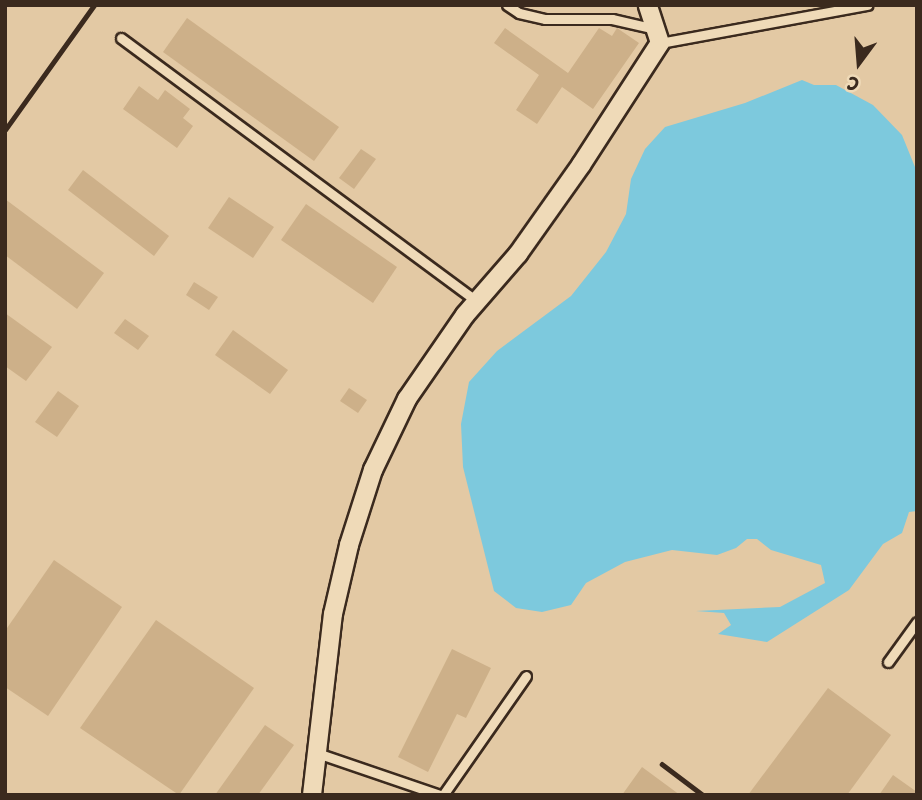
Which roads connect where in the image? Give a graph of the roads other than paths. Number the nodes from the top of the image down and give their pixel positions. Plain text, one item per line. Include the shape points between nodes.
1 (507, 5) edge
2 (648, 5) edge
3 (868, 5) edge
4 (658, 36) junction
5 (121, 38) dead end
6 (477, 301) junction
7 (917, 622) edge
8 (888, 662) dead end
9 (526, 676) dead end
10 (317, 753) junction
11 (312, 795) edge
12 (442, 795) edge

1 - 4 lane via 545,19 612,19
2 - 4 street
3 - 4 lane
4 - 6 street via 573,176 518,254
5 - 6 lane
6 - 10 street via 407,399 373,470 333,614
7 - 8 lane
9 - 12 lane
10 - 11 street
10 - 12 lane

